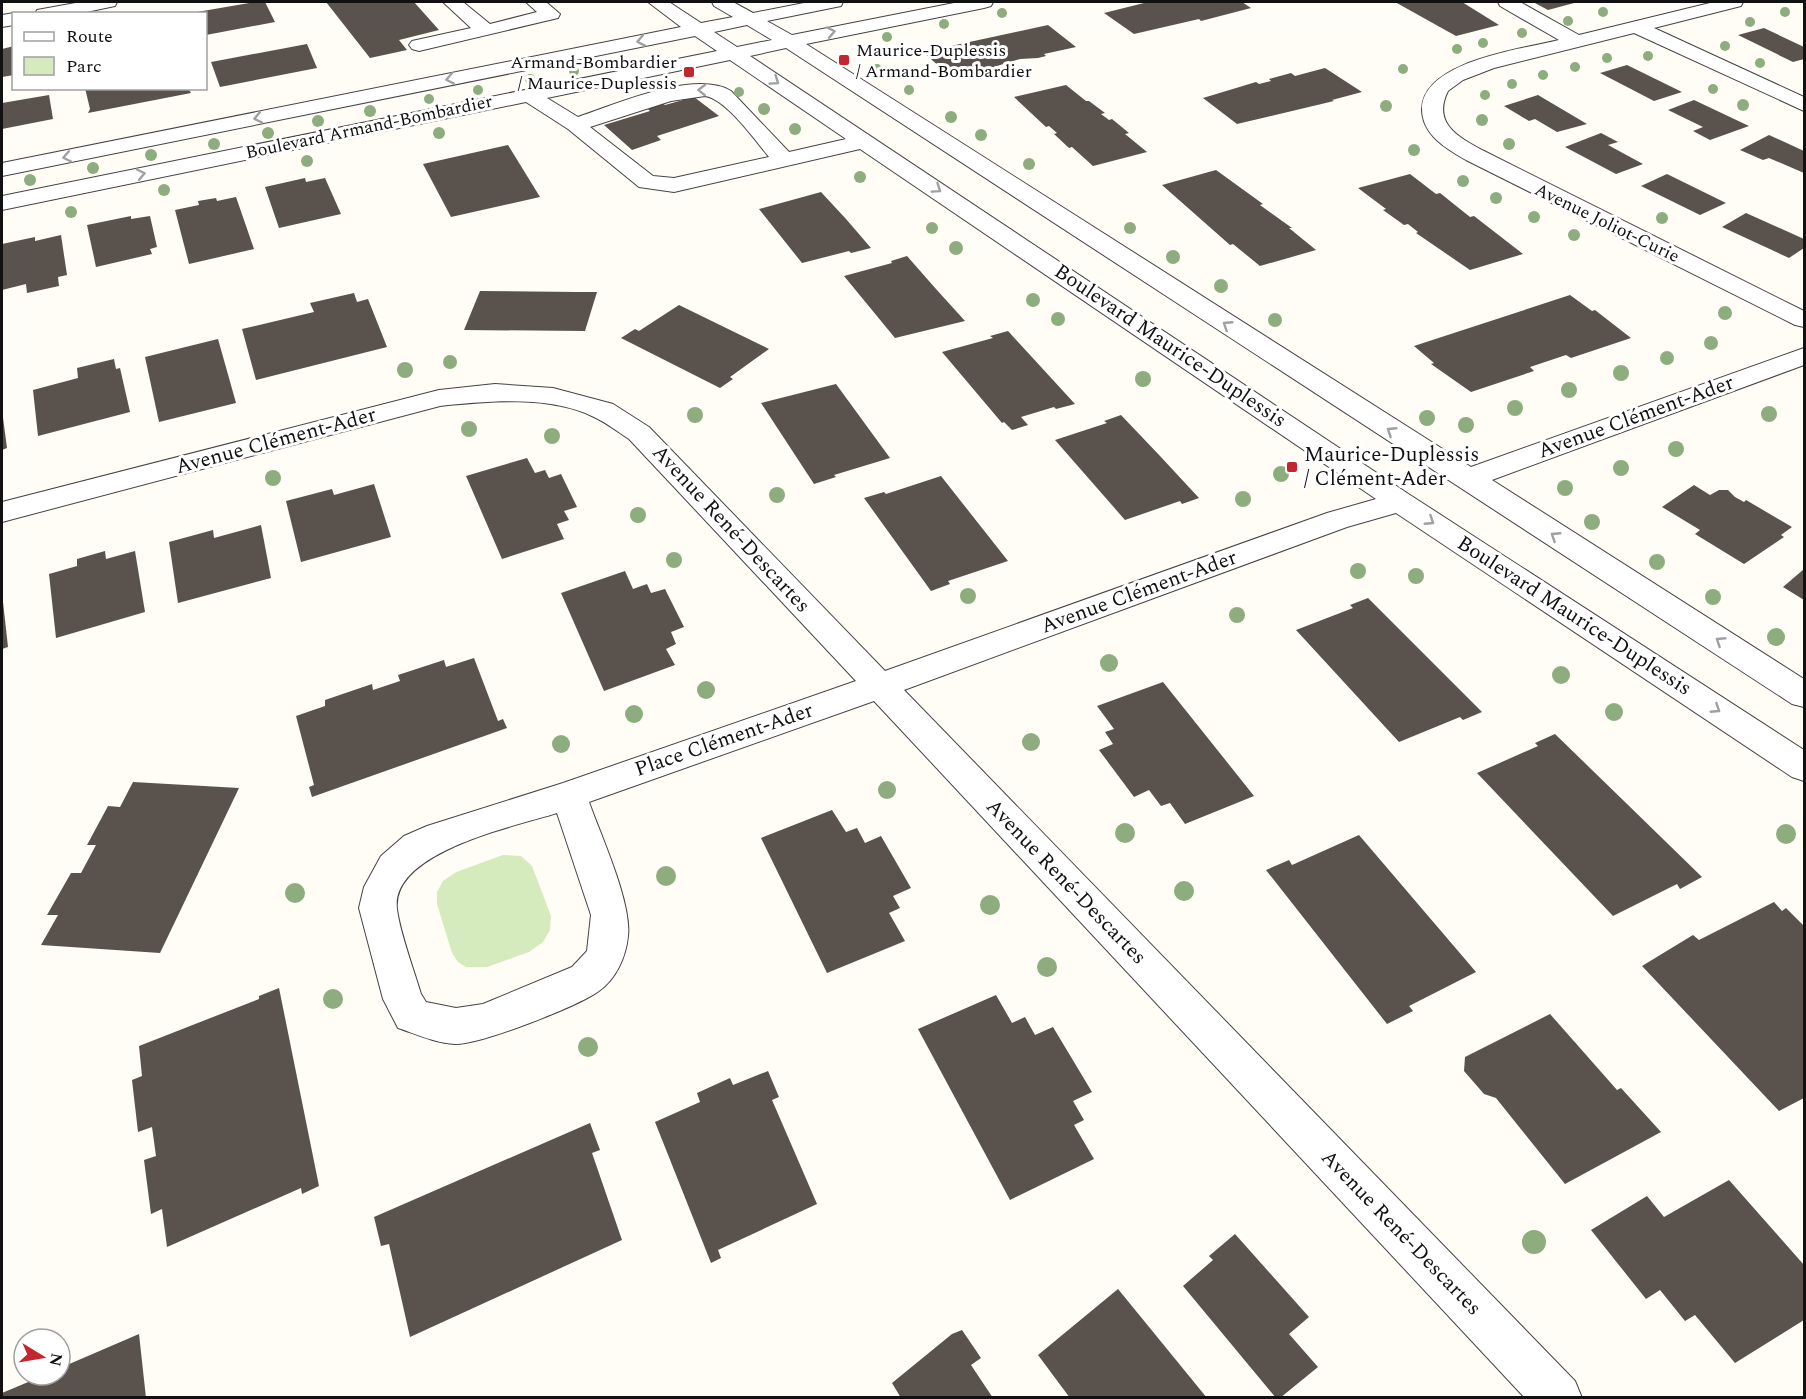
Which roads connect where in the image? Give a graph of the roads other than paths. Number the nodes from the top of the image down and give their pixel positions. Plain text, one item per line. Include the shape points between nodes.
1 (108, 2) edge
2 (452, 2) edge
3 (535, 2) edge
4 (657, 2) edge
5 (722, 2) edge
6 (834, 2) edge
7 (984, 2) edge
8 (1507, 2) edge
9 (1734, 2) edge
10 (55, 12) edge
11 (747, 18) junction
12 (510, 25) junction
13 (1637, 27) junction
14 (698, 30) junction
15 (486, 31) junction
16 (786, 40) junction
17 (1577, 42) junction
18 (419, 45) dead end
19 (732, 51) junction
20 (542, 60) junction
21 (528, 94) junction
22 (1804, 105) edge
23 (575, 125) junction
24 (866, 141) junction
25 (785, 161) junction
26 (2, 170) edge
27 (2, 203) edge
28 (1804, 320) edge
29 (1804, 356) edge
30 (553, 396) joint
31 (1467, 479) junction
32 (1400, 502) junction
33 (2, 512) edge
34 (879, 686) junction
35 (1804, 695) edge
36 (1804, 767) edge
37 (569, 795) junction
38 (1558, 1398) edge

1 - 10 street
2 - 15 street
3 - 12 street via 551,14
4 - 14 street, Boulevard Maurice-Duplessis
5 - 11 street
6 - 11 street, Boulevard Armand-Bombardier
16 -> 7 street, Boulevard Armand-Bombardier
8 - 17 street
9 - 13 street
11 - 14 street, Boulevard Armand-Bombardier
11 - 16 street
12 - 15 street
12 - 20 street
13 - 17 street
13 - 22 street
14 - 19 street, Boulevard Maurice-Duplessis
14 -> 20 street, Boulevard Armand-Bombardier
15 - 18 street
16 - 19 street, Boulevard Armand-Bombardier
31 -> 16 street
17 - 28 street, Avenue Joliot-Curie via 1461,73 1443,86 1432,103 1438,127 1474,155
19 - 21 street, Boulevard Armand-Bombardier
19 -> 24 street, Boulevard Maurice-Duplessis
20 -> 26 street, Boulevard Armand-Bombardier
21 - 23 street
27 -> 21 street, Boulevard Armand-Bombardier
23 - 25 street via 647,182 674,185
25 -> 23 street via 733,104 719,92 702,89 683,91
24 - 25 street
24 -> 32 street, Boulevard Maurice-Duplessis
29 - 31 street, Avenue Clément-Ader
30 - 33 street, Avenue Clément-Ader via 495,392 439,398
30 - 34 street, Avenue René-Descartes via 603,410 639,433
35 -> 31 street
32 - 34 street, Avenue Clément-Ader via 1326,524
32 -> 36 street, Boulevard Maurice-Duplessis
34 - 37 street, Place Clément-Ader
34 - 38 street, Avenue René-Descartes
37 - 37 street, Place Clément-Ader via 440,836 417,847 394,867 382,887 378,908 403,999 412,1015 456,1026 484,1022 586,979 604,959 610,915

